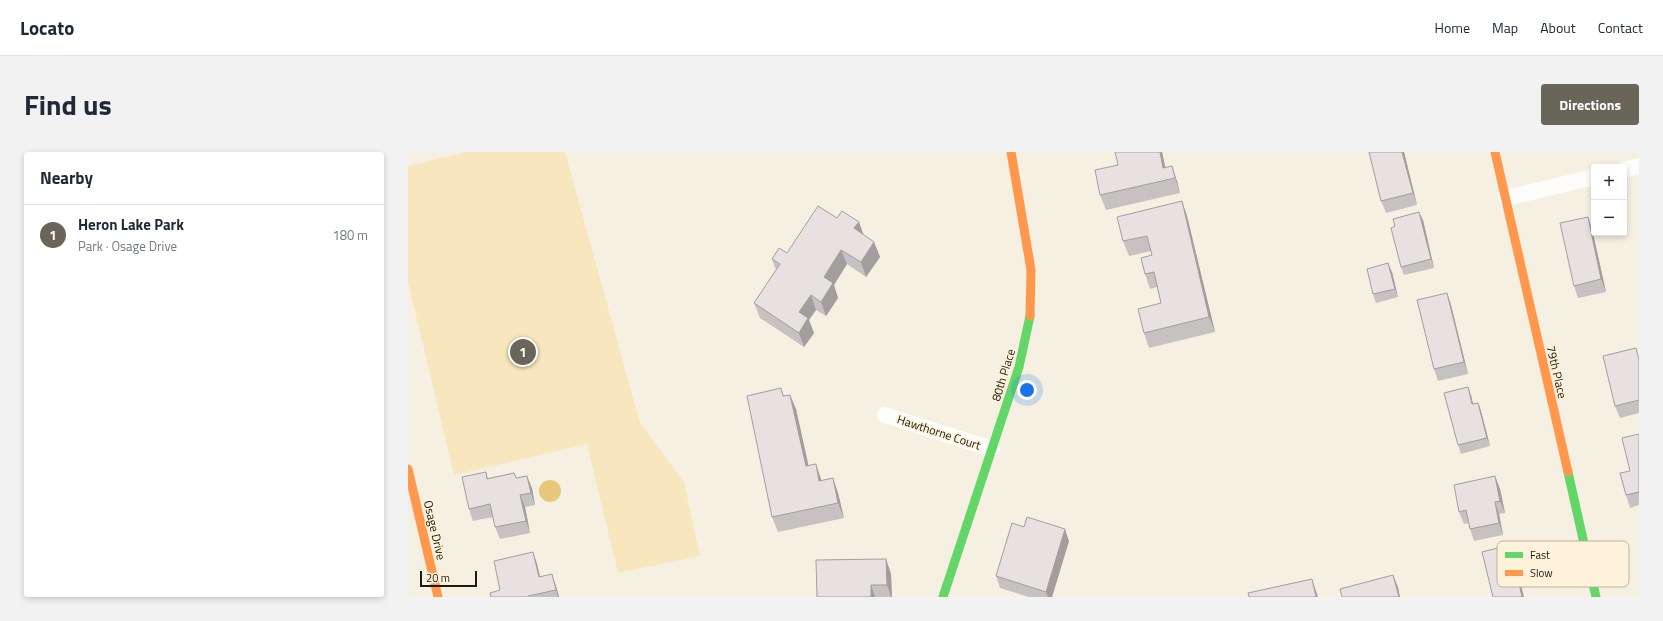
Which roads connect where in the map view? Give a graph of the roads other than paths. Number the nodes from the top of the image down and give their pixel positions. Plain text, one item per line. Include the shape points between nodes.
1 (1011, 152) edge
2 (1495, 152) edge
3 (1639, 166) edge
4 (1627, 169) edge
5 (1591, 178) edge
6 (1506, 198) junction
7 (885, 415) dead end
8 (992, 449) junction
9 (408, 469) edge
10 (1583, 541) edge
11 (1594, 587) edge
12 (438, 597) edge
13 (943, 597) edge
14 (1596, 597) edge

1 - 8 street, 80th Place via 1031,270 1030,318 1019,367
2 - 6 street, 79th Place
3 - 4 street
5 - 6 street
6 - 10 street, 79th Place
7 - 8 street, Hawthorne Court
8 - 13 street, 80th Place
9 - 12 street, Osage Drive
11 - 14 street, 79th Place

